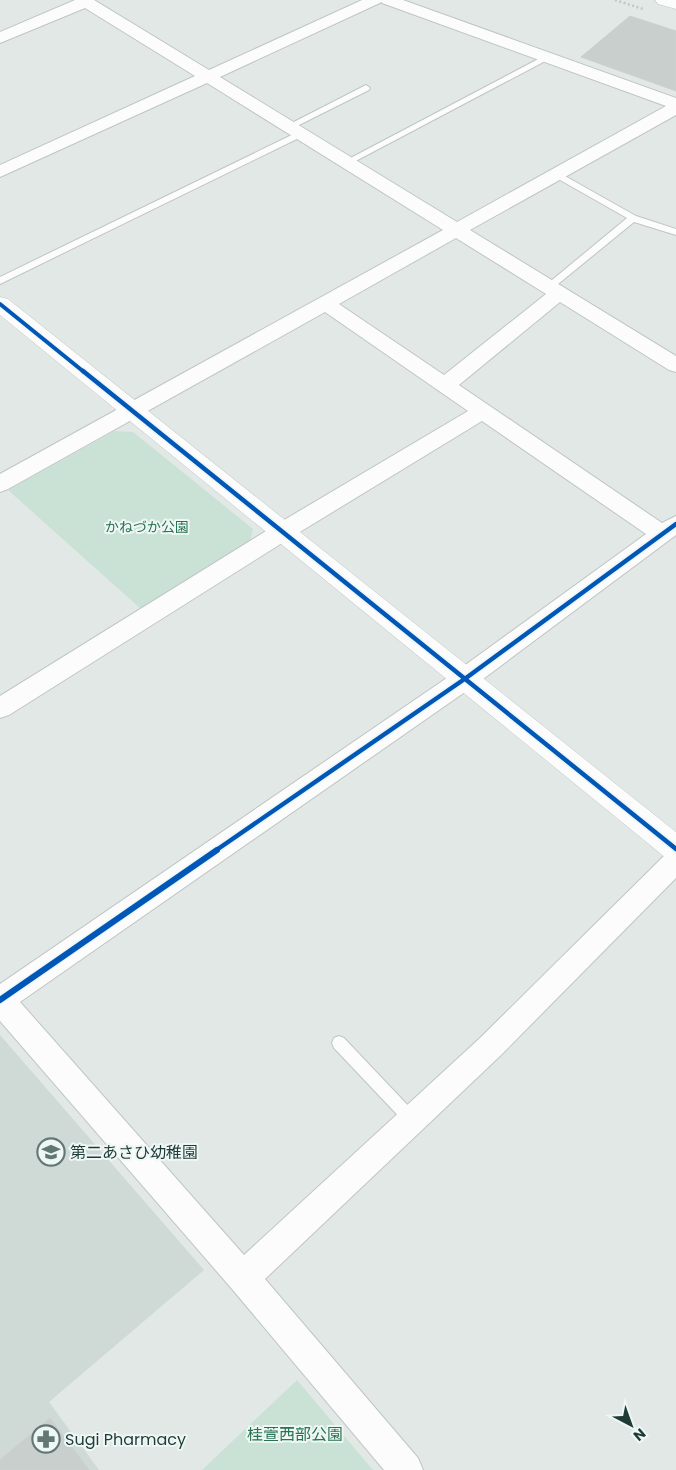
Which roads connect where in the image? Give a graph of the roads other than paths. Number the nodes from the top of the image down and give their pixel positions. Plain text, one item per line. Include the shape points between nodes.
1 (375, 0) edge
2 (388, 0) edge
3 (664, 0) edge
4 (85, 1) edge
5 (676, 4) edge
6 (0, 38) edge
7 (548, 58) junction
8 (209, 77) junction
9 (366, 88) dead end
10 (676, 104) edge
11 (676, 108) edge
12 (296, 130) junction
13 (347, 162) junction
14 (0, 172) edge
15 (556, 174) junction
16 (633, 218) junction
17 (456, 229) junction
18 (676, 232) edge
19 (0, 281) edge
20 (554, 290) junction
21 (324, 302) junction
22 (0, 304) edge
23 (675, 363) edge
24 (445, 385) junction
25 (132, 411) junction
26 (483, 411) junction
27 (0, 484) edge
28 (669, 529) edge
29 (282, 532) junction
30 (466, 678) junction
31 (0, 708) edge
32 (676, 849) edge
33 (676, 861) edge
34 (0, 1000) edge
35 (339, 1043) dead end
36 (412, 1120) junction
37 (243, 1278) junction
38 (406, 1470) edge

1 - 8 street
2 - 7 street
3 - 5 street
4 - 6 street
4 - 8 street
7 - 10 street
7 - 13 lane
8 - 12 street
8 - 14 street
9 - 12 lane
11 - 15 street
12 - 13 street
12 - 19 lane
13 - 17 street
15 - 16 lane
15 - 17 street
16 - 18 lane
16 - 20 lane
17 - 20 street
17 - 21 street
20 - 23 street
20 - 24 street
21 - 24 street
21 - 25 street
22 - 25 street
24 - 26 street
25 - 27 street
25 - 29 street
26 - 28 street
26 - 29 street
28 - 30 street
29 - 30 street
29 - 31 street
30 - 32 street
30 - 34 street
33 - 36 street via 490,1047
34 - 37 street
35 - 36 lane
36 - 37 street
37 - 38 street

